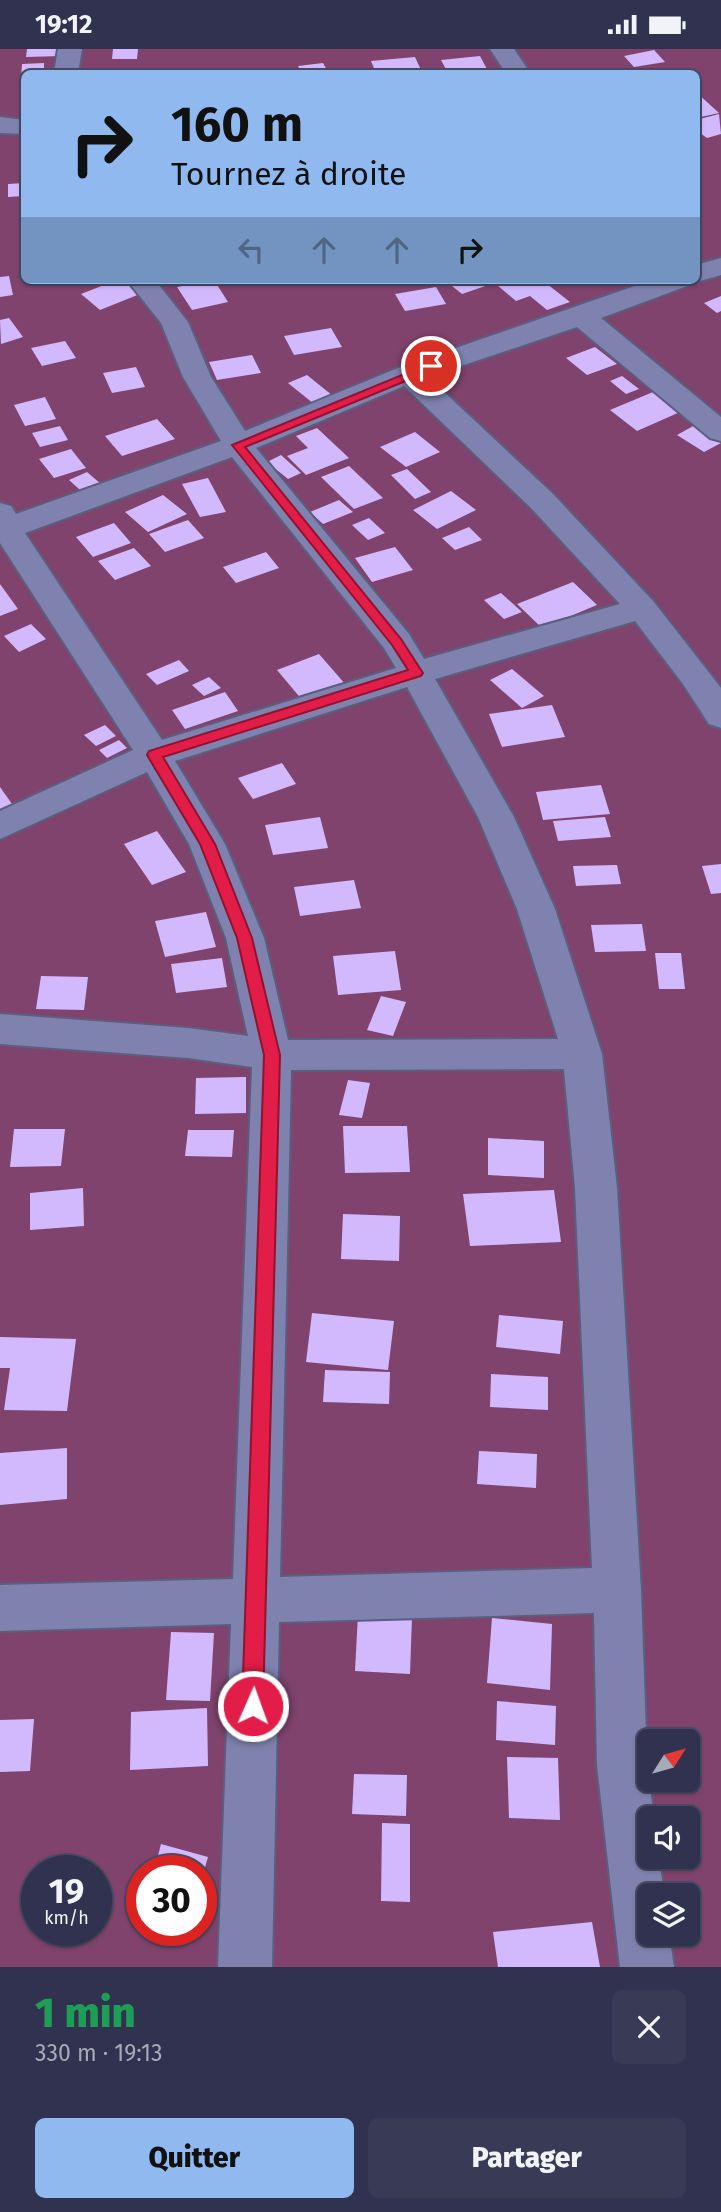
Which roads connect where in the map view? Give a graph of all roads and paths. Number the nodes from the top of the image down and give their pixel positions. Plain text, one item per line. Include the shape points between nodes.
1 (70, 49) edge
2 (502, 49) edge
3 (66, 70) edge
4 (516, 70) edge
5 (0, 125) edge
6 (21, 127) edge
7 (721, 266) edge
8 (700, 273) edge
9 (144, 284) edge
10 (666, 284) edge
11 (581, 316) junction
12 (408, 374) junction
13 (721, 432) edge
14 (238, 445) junction
15 (2, 524) edge
16 (642, 608) junction
17 (416, 673) junction
18 (721, 716) edge
19 (154, 755) junction
20 (0, 826) edge
21 (0, 1029) edge
22 (582, 1054) junction
23 (272, 1055) junction
24 (617, 1590) junction
25 (256, 1600) junction
26 (0, 1608) edge
27 (245, 1967) edge
28 (647, 1967) edge

1 - 3 street
2 - 4 street
5 - 6 street
7 - 8 street
9 - 14 street via 174,322 197,377
10 - 11 street
11 - 12 street
11 - 13 street
12 - 14 street
12 - 16 street via 580,541
14 - 15 street
14 - 17 street via 397,642
15 - 19 street
16 - 17 street
16 - 18 street via 704,685
17 - 19 street
17 - 22 street via 496,817 536,909
19 - 20 street
19 - 23 street via 207,844 245,938
21 - 23 street via 188,1043
22 - 23 street
22 - 24 street via 596,1188
23 - 25 street
24 - 25 street
24 - 28 street via 622,1765
25 - 26 street
25 - 27 street

